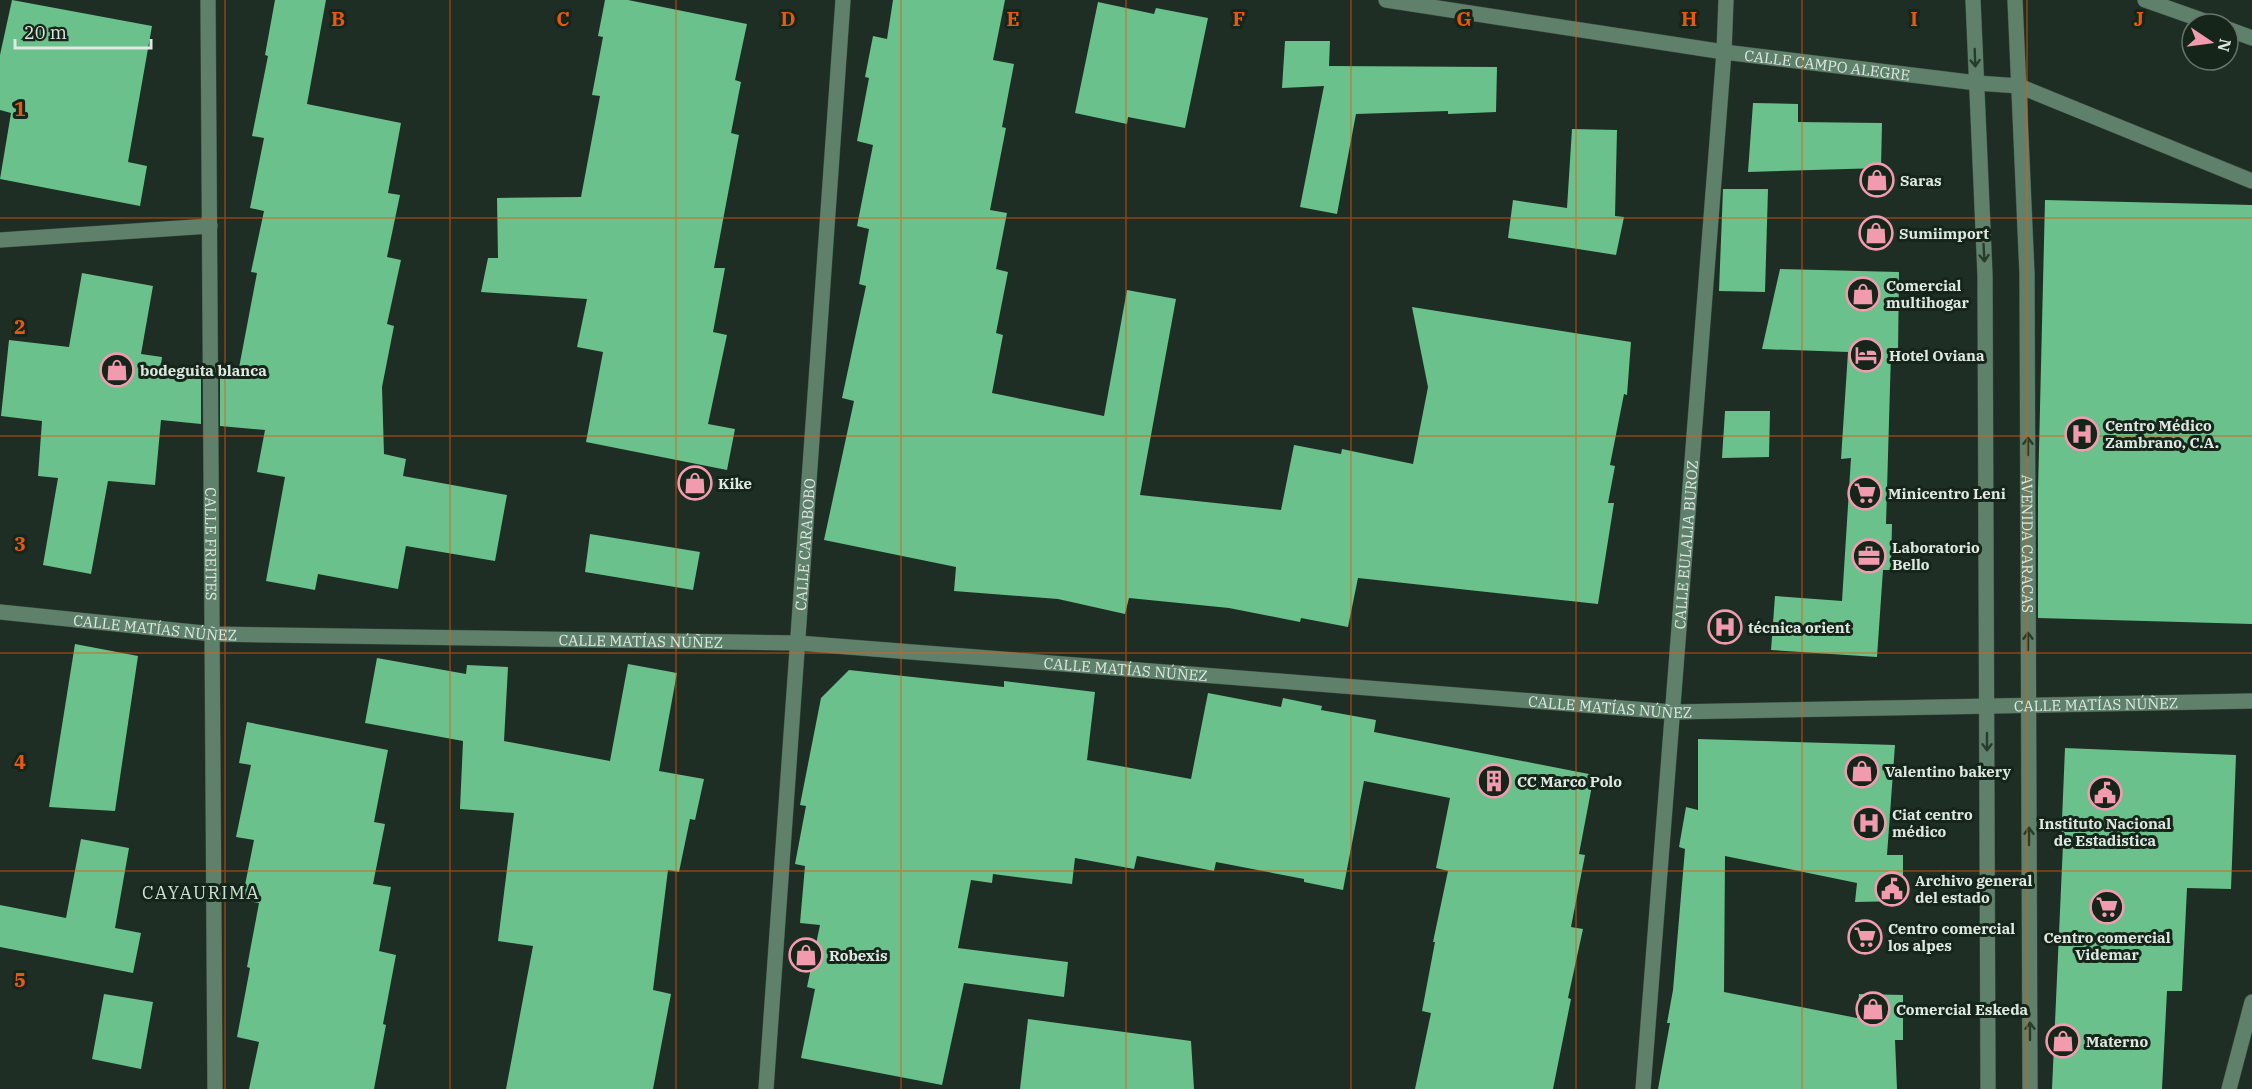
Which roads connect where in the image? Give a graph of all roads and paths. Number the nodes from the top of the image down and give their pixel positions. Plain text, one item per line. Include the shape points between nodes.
1 (208, 0) edge
2 (843, 0) edge
3 (1386, 0) edge
4 (1726, 0) edge
5 (1973, 0) edge
6 (2015, 0) edge
7 (2145, 0) edge
8 (2180, 12) edge
9 (1724, 52) junction
10 (1977, 83) junction
11 (2019, 86) junction
12 (2252, 181) edge
13 (210, 226) junction
14 (0, 240) edge
15 (0, 612) edge
16 (213, 634) junction
17 (798, 643) junction
18 (2252, 701) edge
19 (2028, 705) junction
20 (1987, 706) junction
21 (1672, 712) junction
22 (2252, 1002) edge
23 (215, 1089) edge
24 (766, 1089) edge
25 (1643, 1089) edge
26 (1988, 1089) edge
27 (2030, 1089) edge
28 (2229, 1089) edge

1 - 13 street, CALLE FREITES
2 - 17 street, CALLE CARABOBO
3 - 9 street, CALLE CAMPO ALEGRE
4 - 9 street, CALLE EULALIA BUROZ
5 -> 10 street
6 - 11 street, AVENIDA CARACAS
7 - 8 street
9 - 10 street, CALLE CAMPO ALEGRE
9 - 21 street, CALLE EULALIA BUROZ
10 - 11 street, CALLE CAMPO ALEGRE
10 -> 20 street via 1985,275
11 - 12 street, CALLE CAMPO ALEGRE
19 -> 11 street, AVENIDA CARACAS via 2027,274
13 - 14 street
13 - 16 street, CALLE FREITES
15 - 16 street, CALLE MATÍAS NÚÑEZ
16 - 17 street, CALLE MATÍAS NÚÑEZ
16 - 23 street, CALLE FREITES
17 - 21 street, CALLE MATÍAS NÚÑEZ
17 - 24 street, CALLE CARABOBO
18 - 19 street, CALLE MATÍAS NÚÑEZ
19 - 20 street, CALLE MATÍAS NÚÑEZ
27 -> 19 street, AVENIDA CARACAS
20 - 21 street, CALLE MATÍAS NÚÑEZ
20 -> 26 street
21 - 25 street, CALLE EULALIA BUROZ
22 - 28 street

